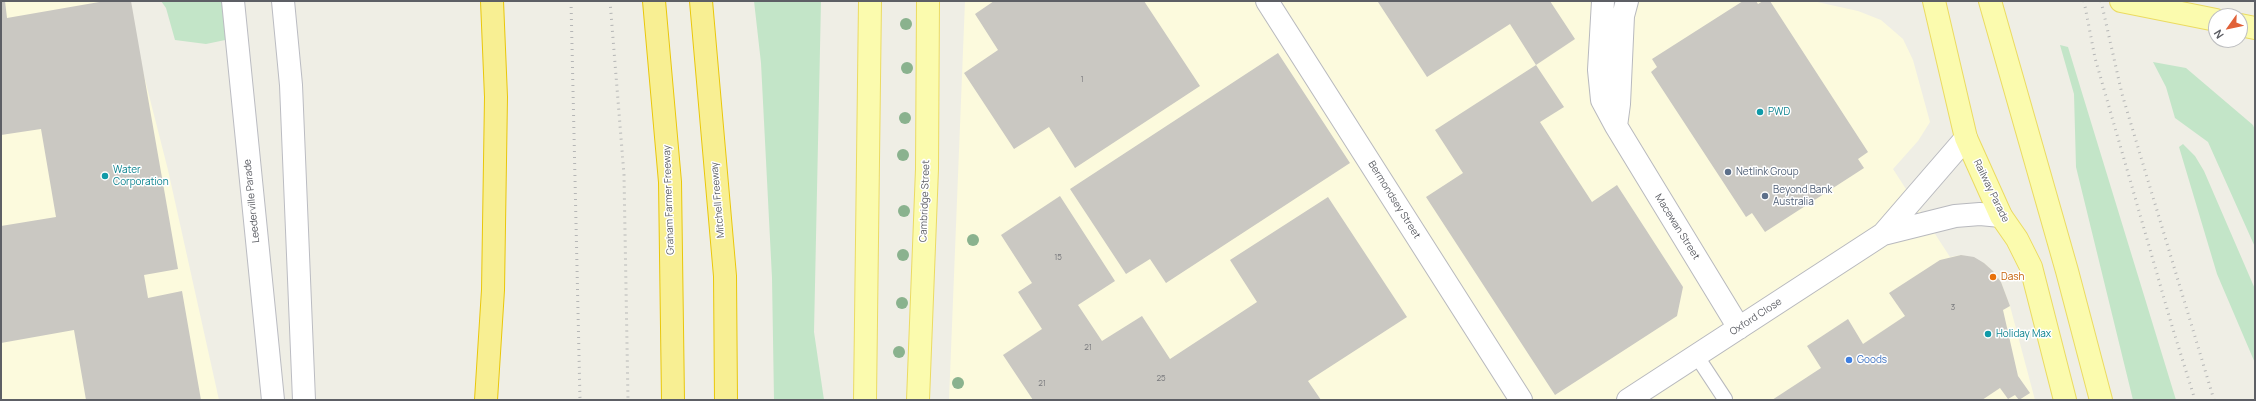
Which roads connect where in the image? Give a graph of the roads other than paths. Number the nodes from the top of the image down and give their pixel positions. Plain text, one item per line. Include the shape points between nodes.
1 (233, 1) edge
2 (283, 1) edge
3 (492, 1) edge
4 (654, 1) edge
5 (701, 1) edge
6 (870, 1) edge
7 (928, 1) edge
8 (1267, 1) edge
9 (1603, 1) edge
10 (1627, 1) edge
11 (1934, 1) edge
12 (1990, 1) edge
13 (2121, 1) edge
14 (2208, 18) edge
15 (1616, 126) junction
16 (1966, 138) junction
17 (2001, 216) junction
18 (1883, 234) junction
19 (1739, 328) junction
20 (1696, 355) junction
21 (1725, 399) edge
22 (273, 400) edge
23 (304, 400) edge
24 (486, 400) edge
25 (673, 400) edge
26 (726, 400) edge
27 (865, 400) edge
28 (918, 400) edge
29 (1521, 400) edge
30 (1628, 400) edge
31 (2065, 400) edge
32 (2101, 400) edge

1 - 22 street, Leederville Parade
2 - 23 street via 291,85
3 - 24 highway via 496,97 493,290
4 - 25 highway, Graham Farmer Freeway via 670,182
5 - 26 highway, Mitchell Freeway via 725,276
6 - 27 main road
7 - 28 main road, Cambridge Street via 927,169
8 - 29 street, Bermondsey Street
9 - 15 street, Macewan Street via 1599,70 1602,100
10 - 15 street via 1623,16
11 - 16 main road, Railway Parade
12 - 32 main road
13 - 14 main road
15 - 19 street, Macewan Street
16 - 17 main road, Railway Parade
16 - 18 street, Oxford Close
17 - 18 street, Oxford Close via 1954,216
17 - 31 main road, Railway Parade via 2017,239 2030,267
18 - 19 street, Oxford Close
19 - 20 street, Oxford Close
20 - 21 lane
20 - 30 street, Oxford Close

